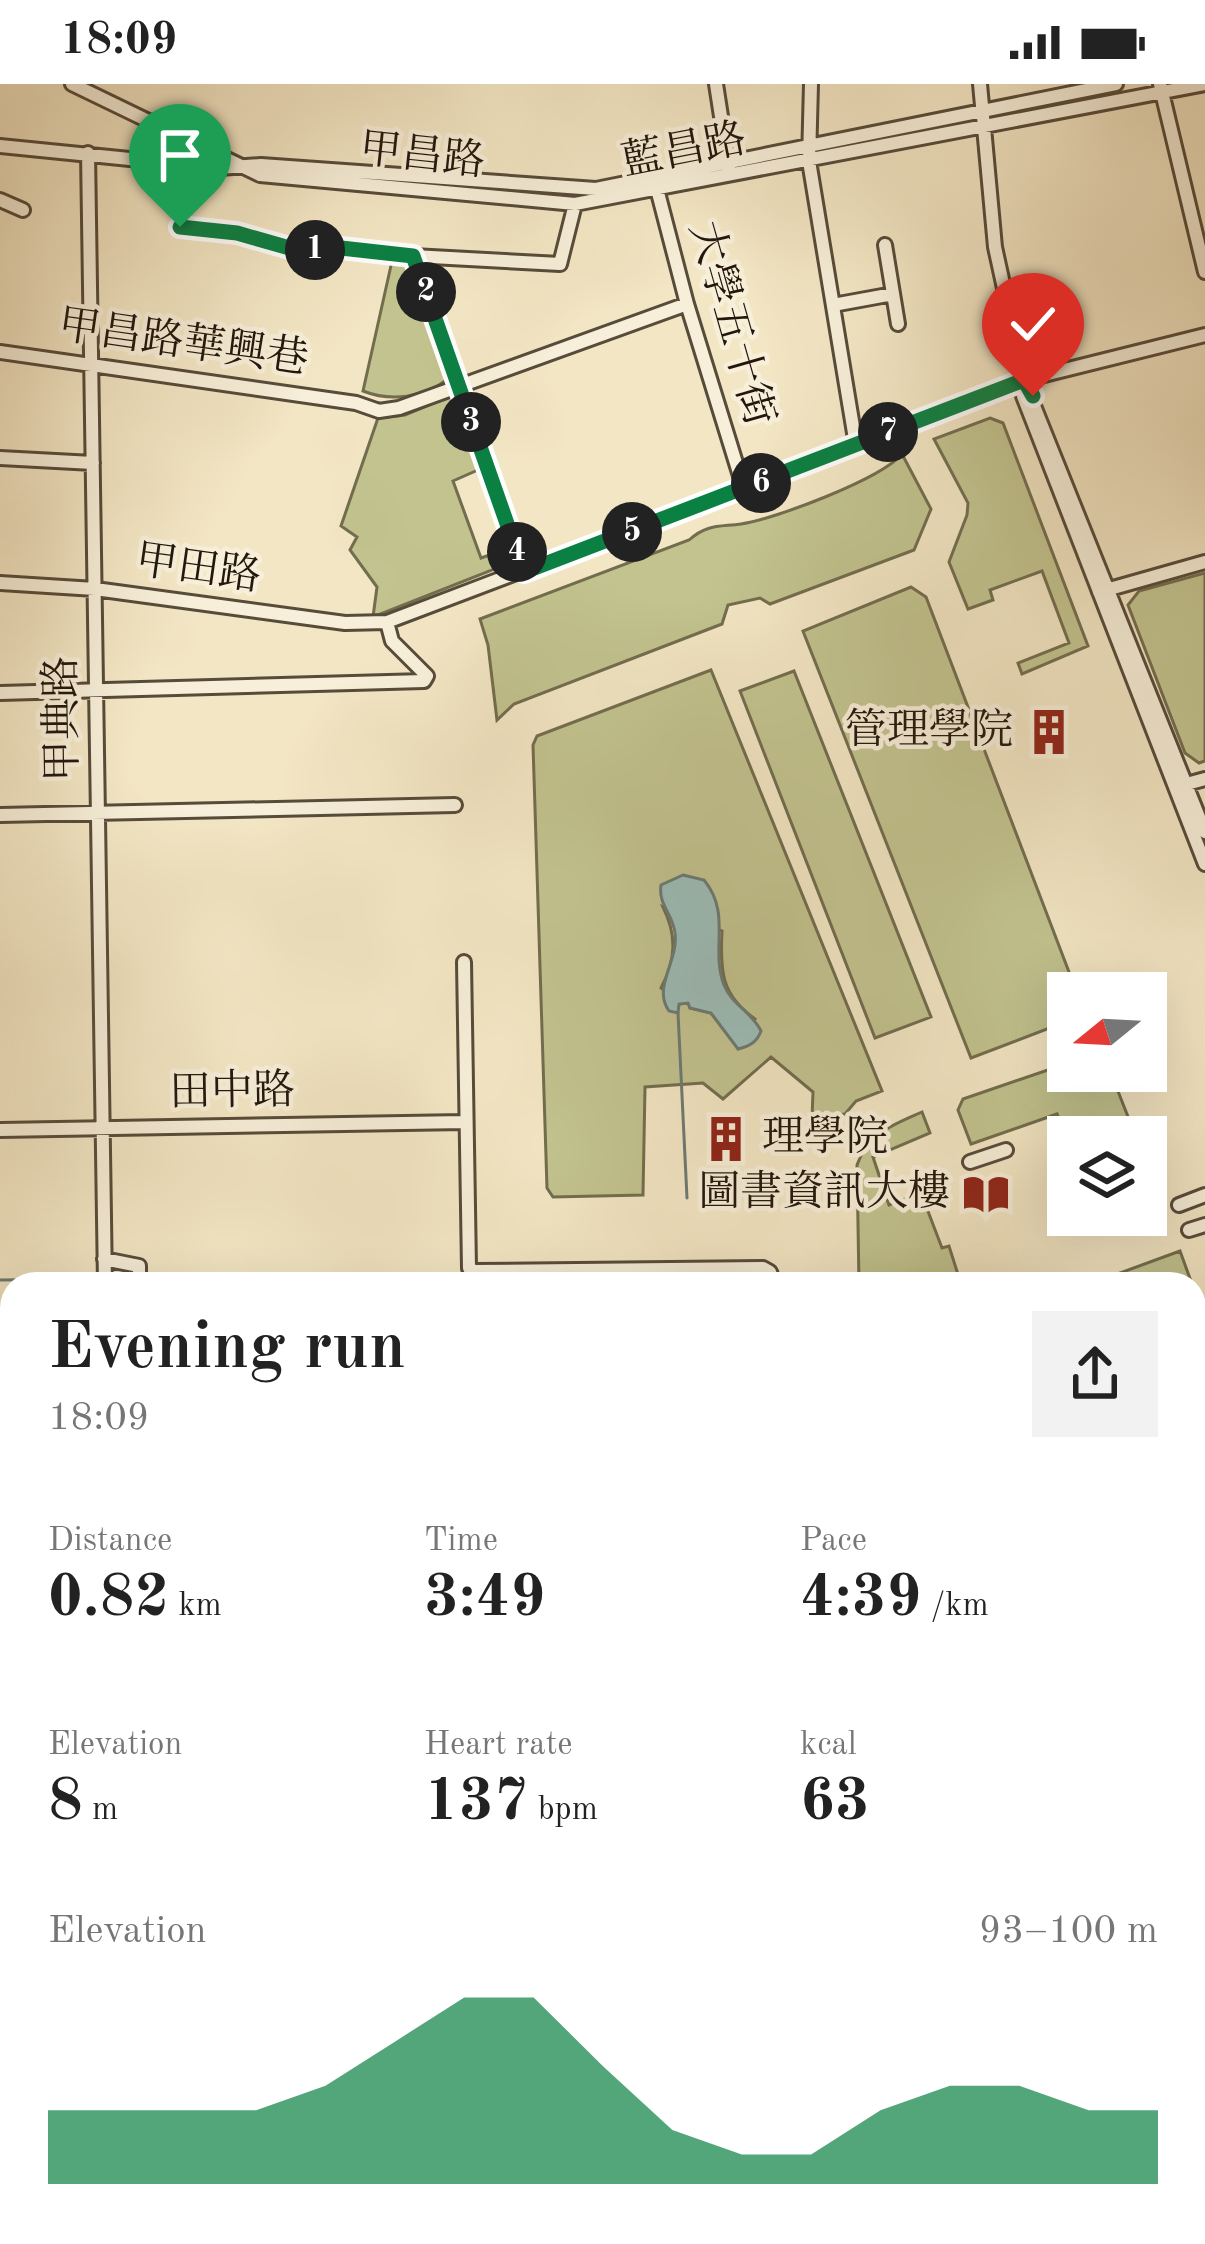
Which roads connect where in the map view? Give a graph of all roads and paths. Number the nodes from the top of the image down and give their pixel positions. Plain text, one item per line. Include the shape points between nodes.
1 (72, 84) edge
2 (716, 84) edge
3 (811, 84) edge
4 (980, 84) edge
5 (1116, 84) edge
6 (1205, 84) edge
7 (1161, 88) edge
8 (980, 110) junction
9 (982, 127) junction
10 (0, 146) edge
11 (807, 146) junction
12 (88, 153) junction
13 (808, 161) junction
14 (188, 164) junction
15 (240, 167) junction
16 (729, 168) junction
17 (656, 184) junction
18 (598, 195) junction
19 (0, 200) edge
20 (575, 204) junction
21 (22, 210) dead end
22 (884, 245) dead end
23 (413, 256) junction
24 (1205, 272) edge
25 (893, 294) junction
26 (687, 304) junction
27 (832, 305) junction
28 (898, 324) dead end
29 (1205, 335) edge
30 (0, 352) edge
31 (92, 363) junction
32 (1024, 380) junction
33 (458, 387) junction
34 (856, 445) junction
35 (0, 458) edge
36 (93, 463) junction
37 (744, 489) junction
38 (1205, 562) edge
39 (524, 572) junction
40 (0, 583) edge
41 (95, 589) junction
42 (1102, 591) junction
43 (387, 622) junction
44 (96, 692) junction
45 (0, 693) edge
46 (1205, 779) edge
47 (1181, 785) junction
48 (455, 805) dead end
49 (98, 813) junction
50 (0, 815) edge
51 (1205, 832) edge
52 (1205, 864) edge
53 (464, 962) dead end
54 (464, 1122) junction
55 (102, 1129) junction
56 (0, 1130) edge
57 (1006, 1150) dead end
58 (970, 1162) dead end
59 (1205, 1195) edge
60 (1179, 1205) dead end
61 (1205, 1225) edge
62 (1189, 1231) dead end
63 (104, 1262) junction
64 (104, 1272) edge
65 (139, 1272) edge
66 (770, 1272) edge

1 - 15 street
2 - 16 street
3 - 11 street
4 - 8 street
5 - 8 street, 藍昌路
6 - 7 street, 藍昌路
7 - 9 street, 藍昌路
7 - 24 street
8 - 9 street
8 - 11 street, 藍昌路
9 - 13 street, 藍昌路
9 - 32 street via 995,248
10 - 12 street, 甲昌路
11 - 13 street
11 - 16 street, 藍昌路
12 - 14 street, 甲昌路
12 - 31 street, 甲典路
13 - 16 street, 藍昌路
13 - 27 street
14 - 15 street, 甲昌路
14 - 23 street via 180,227 300,251
15 - 18 street, 甲昌路
15 - 20 street, 甲昌路
16 - 17 street, 藍昌路
17 - 18 street, 藍昌路
17 - 26 street, 大學五十街
18 - 20 street, 甲昌路
19 - 21 street
20 - 23 street via 560,263
22 - 25 street
23 - 33 street
25 - 27 street
25 - 28 street
26 - 33 street, 甲昌路華興巷
26 - 37 street, 大學五十街
27 - 34 street
29 - 32 street
30 - 31 street, 甲昌路華興巷
31 - 33 street, 甲昌路華興巷 via 380,410
31 - 36 street, 甲典路
32 - 34 street
32 - 42 street via 1023,396
33 - 39 street
34 - 37 street
35 - 36 street
36 - 41 street, 甲典路
37 - 39 street
38 - 42 street
39 - 43 street
40 - 41 street, 甲田路
41 - 43 street, 甲田路
41 - 44 street, 甲典路
42 - 47 street
43 - 44 street via 424,681
44 - 45 street
44 - 49 street, 甲典路
46 - 47 street
47 - 51 street
47 - 52 street
48 - 49 street
49 - 50 street
49 - 55 street, 甲典路
53 - 54 street
54 - 55 street, 田中路
54 - 66 street via 466,1262 475,1271
55 - 56 street, 田中路
55 - 63 street, 甲典路
57 - 58 street
59 - 60 street
61 - 62 street
63 - 64 street, 甲典路
63 - 65 street

